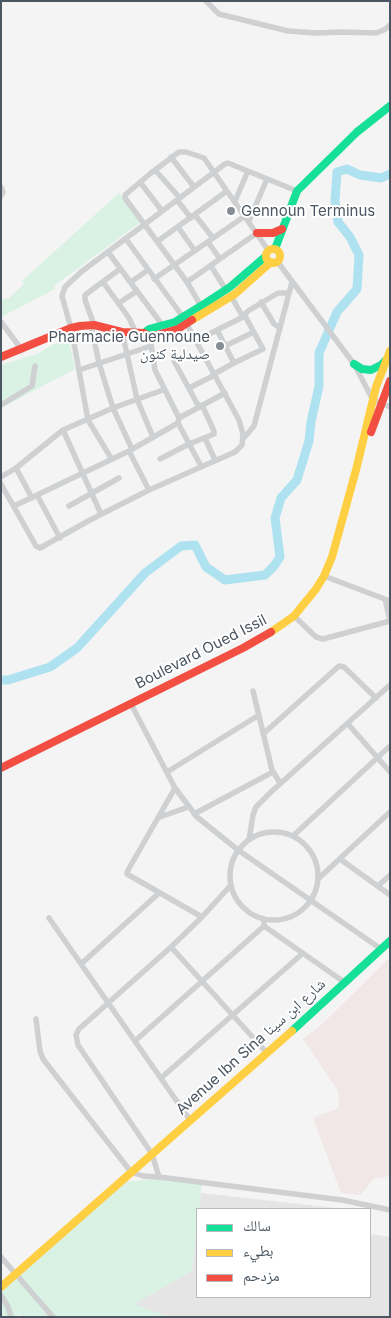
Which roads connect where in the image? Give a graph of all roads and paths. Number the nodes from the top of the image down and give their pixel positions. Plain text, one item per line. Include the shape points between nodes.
1 (206, 1) edge
2 (390, 25) edge
3 (390, 106) edge
4 (171, 158) junction
5 (156, 170) junction
6 (248, 171) junction
7 (214, 172) junction
8 (267, 179) junction
9 (140, 182) junction
10 (1, 187) edge
11 (194, 187) junction
12 (227, 191) junction
13 (297, 191) junction
14 (1, 196) edge
15 (178, 199) junction
16 (234, 201) junction
17 (162, 211) junction
18 (193, 216) junction
19 (245, 216) junction
20 (249, 221) junction
21 (145, 224) junction
22 (178, 227) junction
23 (282, 229) junction
24 (257, 233) junction
25 (126, 239) junction
26 (210, 240) junction
27 (158, 241) junction
28 (195, 251) junction
29 (108, 252) junction
30 (271, 256) junction
31 (220, 259) junction
32 (174, 264) junction
33 (211, 266) junction
34 (120, 269) junction
35 (148, 270) junction
36 (154, 279) junction
37 (103, 282) junction
38 (131, 282) junction
39 (187, 282) junction
40 (292, 282) junction
41 (137, 291) junction
42 (228, 293) junction
43 (289, 293) junction
44 (261, 302) junction
45 (119, 303) junction
46 (201, 306) junction
47 (244, 316) junction
48 (185, 321) junction
49 (1, 322) edge
50 (93, 325) junction
51 (163, 326) junction
52 (71, 328) junction
53 (280, 328) junction
54 (217, 330) junction
55 (122, 332) junction
56 (254, 332) junction
57 (144, 335) junction
58 (196, 341) junction
59 (151, 346) junction
60 (225, 346) junction
61 (263, 348) junction
62 (274, 349) junction
63 (22, 350) junction
64 (390, 351) edge
65 (127, 354) junction
66 (1, 357) edge
67 (386, 360) junction
68 (174, 361) dead end
69 (100, 363) junction
70 (234, 363) junction
71 (354, 364) junction
72 (35, 366) dead end
73 (79, 370) junction
74 (215, 374) junction
75 (390, 381) edge
76 (189, 388) junction
77 (163, 390) junction
78 (225, 393) junction
79 (137, 399) junction
80 (373, 400) junction
81 (381, 404) junction
82 (1, 405) edge
83 (200, 406) junction
84 (390, 407) edge
85 (113, 408) junction
86 (88, 420) junction
87 (178, 420) junction
88 (63, 430) junction
89 (154, 437) junction
90 (205, 438) junction
91 (243, 439) junction
92 (189, 444) junction
93 (130, 450) junction
94 (111, 458) junction
95 (160, 459) dead end
96 (216, 460) junction
97 (201, 466) junction
98 (16, 468) junction
99 (356, 470) junction
100 (82, 472) junction
101 (1, 477) edge
102 (119, 478) dead end
103 (1, 484) edge
104 (150, 490) junction
105 (92, 492) junction
106 (35, 496) junction
107 (14, 506) junction
108 (69, 506) dead end
109 (102, 514) junction
110 (60, 538) junction
111 (324, 576) junction
112 (387, 600) edge
113 (294, 616) junction
114 (390, 621) edge
115 (390, 685) edge
116 (254, 691) dead end
117 (376, 698) junction
118 (131, 704) junction
119 (259, 715) junction
120 (348, 724) junction
121 (264, 734) junction
122 (390, 746) edge
123 (377, 758) junction
124 (1, 768) edge
125 (167, 772) junction
126 (273, 772) junction
127 (390, 772) edge
128 (280, 783) junction
129 (175, 788) junction
130 (188, 807) junction
131 (390, 812) edge
132 (194, 814) junction
133 (160, 817) junction
134 (293, 836) junction
135 (249, 840) junction
136 (238, 850) junction
137 (340, 859) junction
138 (390, 875) edge
139 (319, 878) junction
140 (230, 885) junction
141 (378, 886) junction
142 (159, 893) junction
143 (390, 895) edge
144 (311, 901) junction
145 (202, 917) junction
146 (49, 918) dead end
147 (264, 923) junction
148 (390, 941) edge
149 (171, 947) junction
150 (381, 949) junction
151 (302, 954) junction
152 (81, 964) junction
153 (202, 982) junction
154 (344, 982) junction
155 (109, 1002) junction
156 (232, 1015) junction
157 (36, 1019) dead end
158 (135, 1041) junction
159 (267, 1053) junction
160 (161, 1078) junction
161 (190, 1120) junction
162 (152, 1154) junction
163 (131, 1172) junction
164 (160, 1177) junction
165 (390, 1210) edge
166 (1, 1257) edge
167 (16, 1274) junction
168 (1, 1287) edge
169 (1, 1295) edge
170 (11, 1317) edge
171 (53, 1317) edge

1 - 2 street via 219,14 288,31 376,33
3 - 13 street via 357,132
4 - 5 street
4 - 7 street via 182,152 202,157
4 - 11 street
5 - 9 street
5 - 15 street
6 - 7 street via 228,163
6 - 8 street
6 - 16 street
7 - 11 street
7 - 12 street
8 - 13 street
8 - 20 street
9 - 17 street
9 - 21 street via 125,198
10 - 14 street
11 - 15 street
12 - 16 street
12 - 18 street
13 - 23 street
15 - 17 street
15 - 18 street
16 - 19 street
17 - 21 street
18 - 22 street
18 - 26 street
19 - 20 street
19 - 26 street
20 - 24 street
21 - 25 street
21 - 27 street
22 - 27 street
22 - 28 street
23 - 24 street via 273,233
23 - 30 street
24 - 30 street
24 - 31 street
25 - 29 street
25 - 35 street
26 - 28 street
26 - 31 street
27 - 32 street
28 - 32 street
29 - 34 street
29 - 52 street via 74,278 63,291
30 - 40 street
30 - 42 street
31 - 33 street
32 - 36 street
32 - 39 street
33 - 39 street
33 - 42 street
34 - 37 street
34 - 38 street
35 - 36 street
35 - 38 street
36 - 48 street
37 - 45 street
37 - 50 street via 85,296
38 - 41 street
39 - 46 street
40 - 43 street
40 - 71 street
41 - 45 street
41 - 51 street
42 - 46 street
42 - 47 street
42 - 48 street
43 - 44 street via 278,293
43 - 53 street
44 - 47 street
44 - 53 street
45 - 57 street
46 - 48 street
47 - 54 street
47 - 56 street
48 - 51 street
48 - 57 street via 178,329
48 - 58 street
49 - 63 street
50 - 52 street
50 - 55 street
50 - 69 street
51 - 57 street via 149,329
52 - 63 street
52 - 73 street
53 - 62 street
54 - 58 street
54 - 60 street
55 - 57 street
55 - 65 street
56 - 60 street
56 - 61 street
57 - 59 street
58 - 74 street
59 - 65 street
59 - 77 street
60 - 70 street
61 - 62 street
61 - 70 street
62 - 91 street via 254,426
63 - 66 street
64 - 67 street, Boulevard Oued Issil
65 - 69 street
65 - 79 street
67 - 71 street via 370,370
67 - 80 street, Boulevard Oued Issil
68 - 76 street
69 - 73 street
69 - 85 street
70 - 74 street
71 - 80 street
72 - 82 street via 30,388
73 - 86 street
74 - 76 street
74 - 78 street
75 - 81 street, Boulevard Oued Issil
76 - 83 street
77 - 79 street
77 - 87 street
78 - 83 street
78 - 91 street via 241,425
79 - 85 street
79 - 89 street
80 - 81 street
80 - 99 street, Boulevard Oued Issil
81 - 84 street
81 - 99 street, Boulevard Oued Issil
83 - 87 street
83 - 90 street via 215,432
85 - 86 street
85 - 93 street
86 - 88 street
86 - 94 street
87 - 89 street
87 - 92 street
88 - 98 street
88 - 100 street
89 - 93 street
90 - 92 street
90 - 96 street
91 - 96 street via 239,450
92 - 95 street
92 - 97 street
93 - 94 street
93 - 104 street
94 - 100 street
96 - 97 street
97 - 104 street
98 - 101 street
98 - 106 street
99 - 111 street, Boulevard Oued Issil
100 - 105 street
100 - 106 street
102 - 105 street
103 - 107 street
104 - 109 street
105 - 108 street
105 - 109 street
106 - 107 street
106 - 110 street
107 - 110 street via 37,548
109 - 110 street
111 - 112 street
111 - 113 street, Boulevard Oued Issil
112 - 114 street
113 - 114 street via 316,637 323,639
113 - 118 street, Boulevard Oued Issil via 243,648
115 - 117 street
116 - 119 street
117 - 120 street
117 - 121 street via 344,667 339,666
118 - 124 street, Boulevard Oued Issil
118 - 125 street
119 - 121 street
119 - 125 street
120 - 123 street
120 - 128 street
121 - 126 street
122 - 123 street
123 - 127 street
123 - 134 street
125 - 129 street
126 - 128 street
126 - 132 street
128 - 135 street via 256,807
129 - 130 street
129 - 133 street
130 - 132 street
130 - 133 street
131 - 137 street
132 - 136 street
133 - 142 street via 127,873
134 - 135 street via 263,833
134 - 139 street via 312,853
135 - 136 street
136 - 140 street via 230,868
136 - 144 street
137 - 139 street
137 - 141 street
138 - 141 street
139 - 144 street
140 - 145 street
140 - 147 street via 242,907
141 - 143 street
142 - 145 street
142 - 152 street
144 - 147 street via 291,918
144 - 150 street
145 - 149 street
146 - 152 street
147 - 151 street
147 - 153 street
148 - 150 street, Avenue Ibn Sina شارع ابن سينا
149 - 153 street
149 - 155 street
150 - 154 street, Avenue Ibn Sina شارع ابن سينا
151 - 154 street
151 - 156 street
152 - 155 street
153 - 156 street
153 - 158 street
154 - 159 street, Avenue Ibn Sina شارع ابن سينا
155 - 158 street
155 - 162 street via 79,1029 76,1042
156 - 159 street
156 - 160 street
157 - 163 street via 44,1059
158 - 160 street
159 - 161 street, Avenue Ibn Sina شارع ابن سينا
160 - 161 street
161 - 162 street, Avenue Ibn Sina شارع ابن سينا
162 - 163 street, Avenue Ibn Sina شارع ابن سينا
162 - 164 street
163 - 164 street
163 - 167 street, Avenue Ibn Sina شارع ابن سينا
164 - 165 street via 342,1200
166 - 167 street
167 - 168 street, Avenue Ibn Sina شارع ابن سينا
167 - 171 street
169 - 170 street

